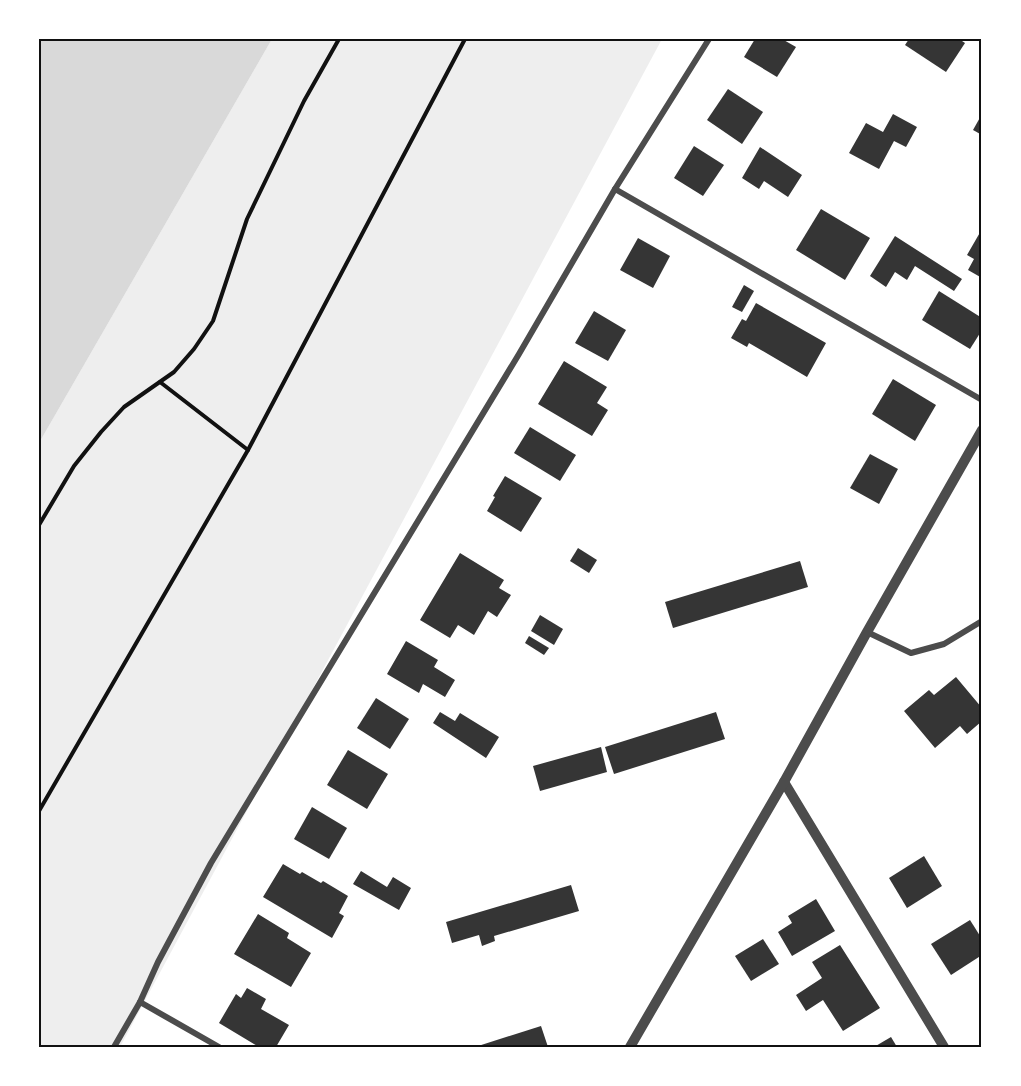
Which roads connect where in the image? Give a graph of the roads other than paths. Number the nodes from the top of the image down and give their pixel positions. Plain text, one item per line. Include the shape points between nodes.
1 (709, 39) edge
2 (615, 189) junction
3 (982, 400) edge
4 (982, 430) edge
5 (982, 621) edge
6 (867, 632) junction
7 (784, 782) junction
8 (140, 1002) junction
9 (114, 1047) edge
10 (219, 1047) edge
11 (630, 1047) edge
12 (944, 1047) edge

1 - 2 street
2 - 3 street
2 - 8 street via 210,863
4 - 6 street
5 - 6 street via 944,644 911,653
6 - 7 street
7 - 11 street
7 - 12 street
8 - 9 street
8 - 10 street

